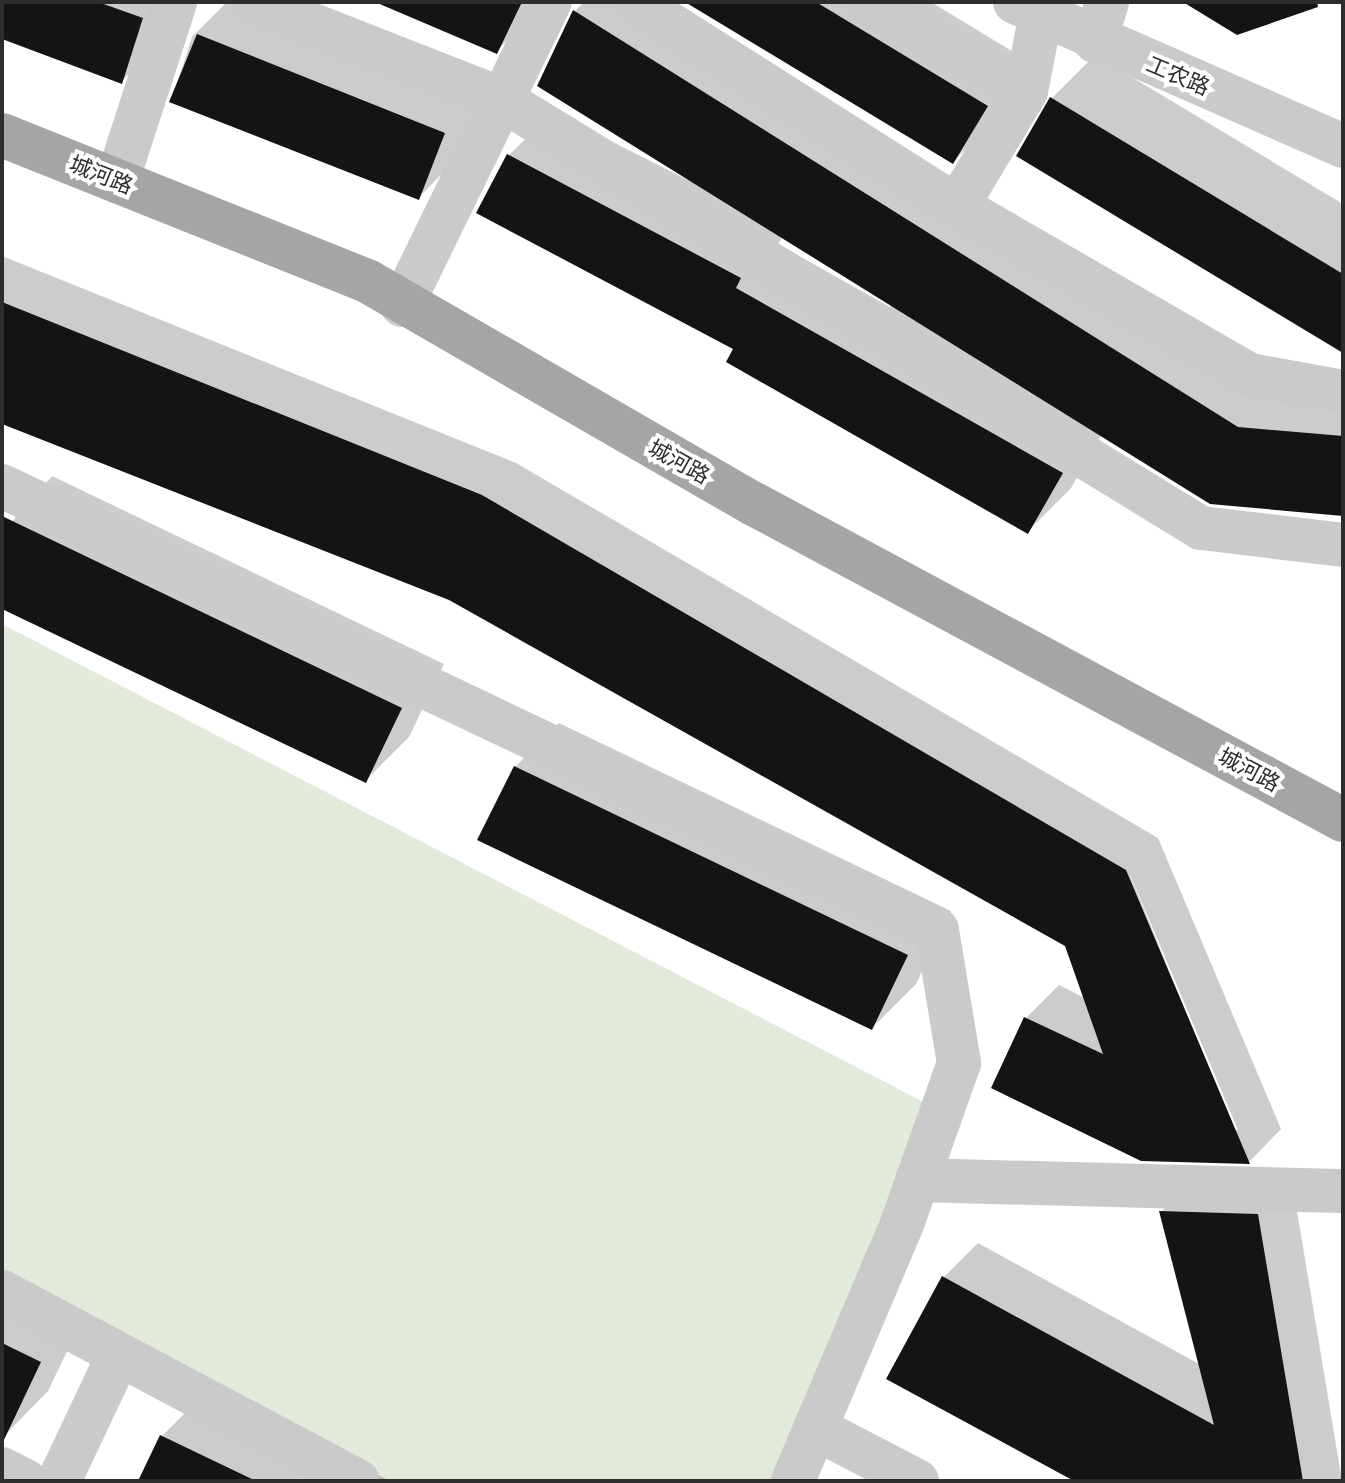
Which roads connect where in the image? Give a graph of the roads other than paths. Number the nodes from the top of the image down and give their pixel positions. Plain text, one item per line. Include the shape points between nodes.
1 (175, 2) edge
2 (254, 2) edge
3 (550, 2) edge
4 (635, 2) edge
5 (868, 2) edge
6 (1028, 8) edge
7 (1101, 22) edge
8 (1026, 91) junction
9 (499, 98) junction
10 (2, 135) edge
11 (1343, 146) edge
12 (117, 181) junction
13 (957, 206) junction
14 (402, 305) junction
15 (1343, 392) edge
16 (2, 486) edge
17 (1343, 545) edge
18 (1343, 820) edge
19 (917, 1180) junction
20 (1342, 1191) edge
21 (2, 1292) edge
22 (119, 1354) junction
23 (815, 1428) junction
24 (2, 1469) edge
25 (26, 1481) edge
26 (59, 1481) edge
27 (358, 1481) edge
28 (793, 1481) edge
29 (917, 1481) edge

1 - 12 street
2 - 9 street
3 - 9 street
4 - 13 street
5 - 8 street
6 - 7 street, 工农路
6 - 8 street
7 - 11 street, 工农路
8 - 13 street
9 - 14 street
9 - 17 street via 1201,528
10 - 12 main road, 城河路
12 - 14 main road, 城河路 via 369,282
13 - 15 street via 1250,375
14 - 18 main road, 城河路
16 - 19 street via 937,930 959,1063
19 - 20 street
19 - 23 street
21 - 22 street
22 - 26 street
22 - 27 street
23 - 28 street
23 - 29 street
24 - 25 street

